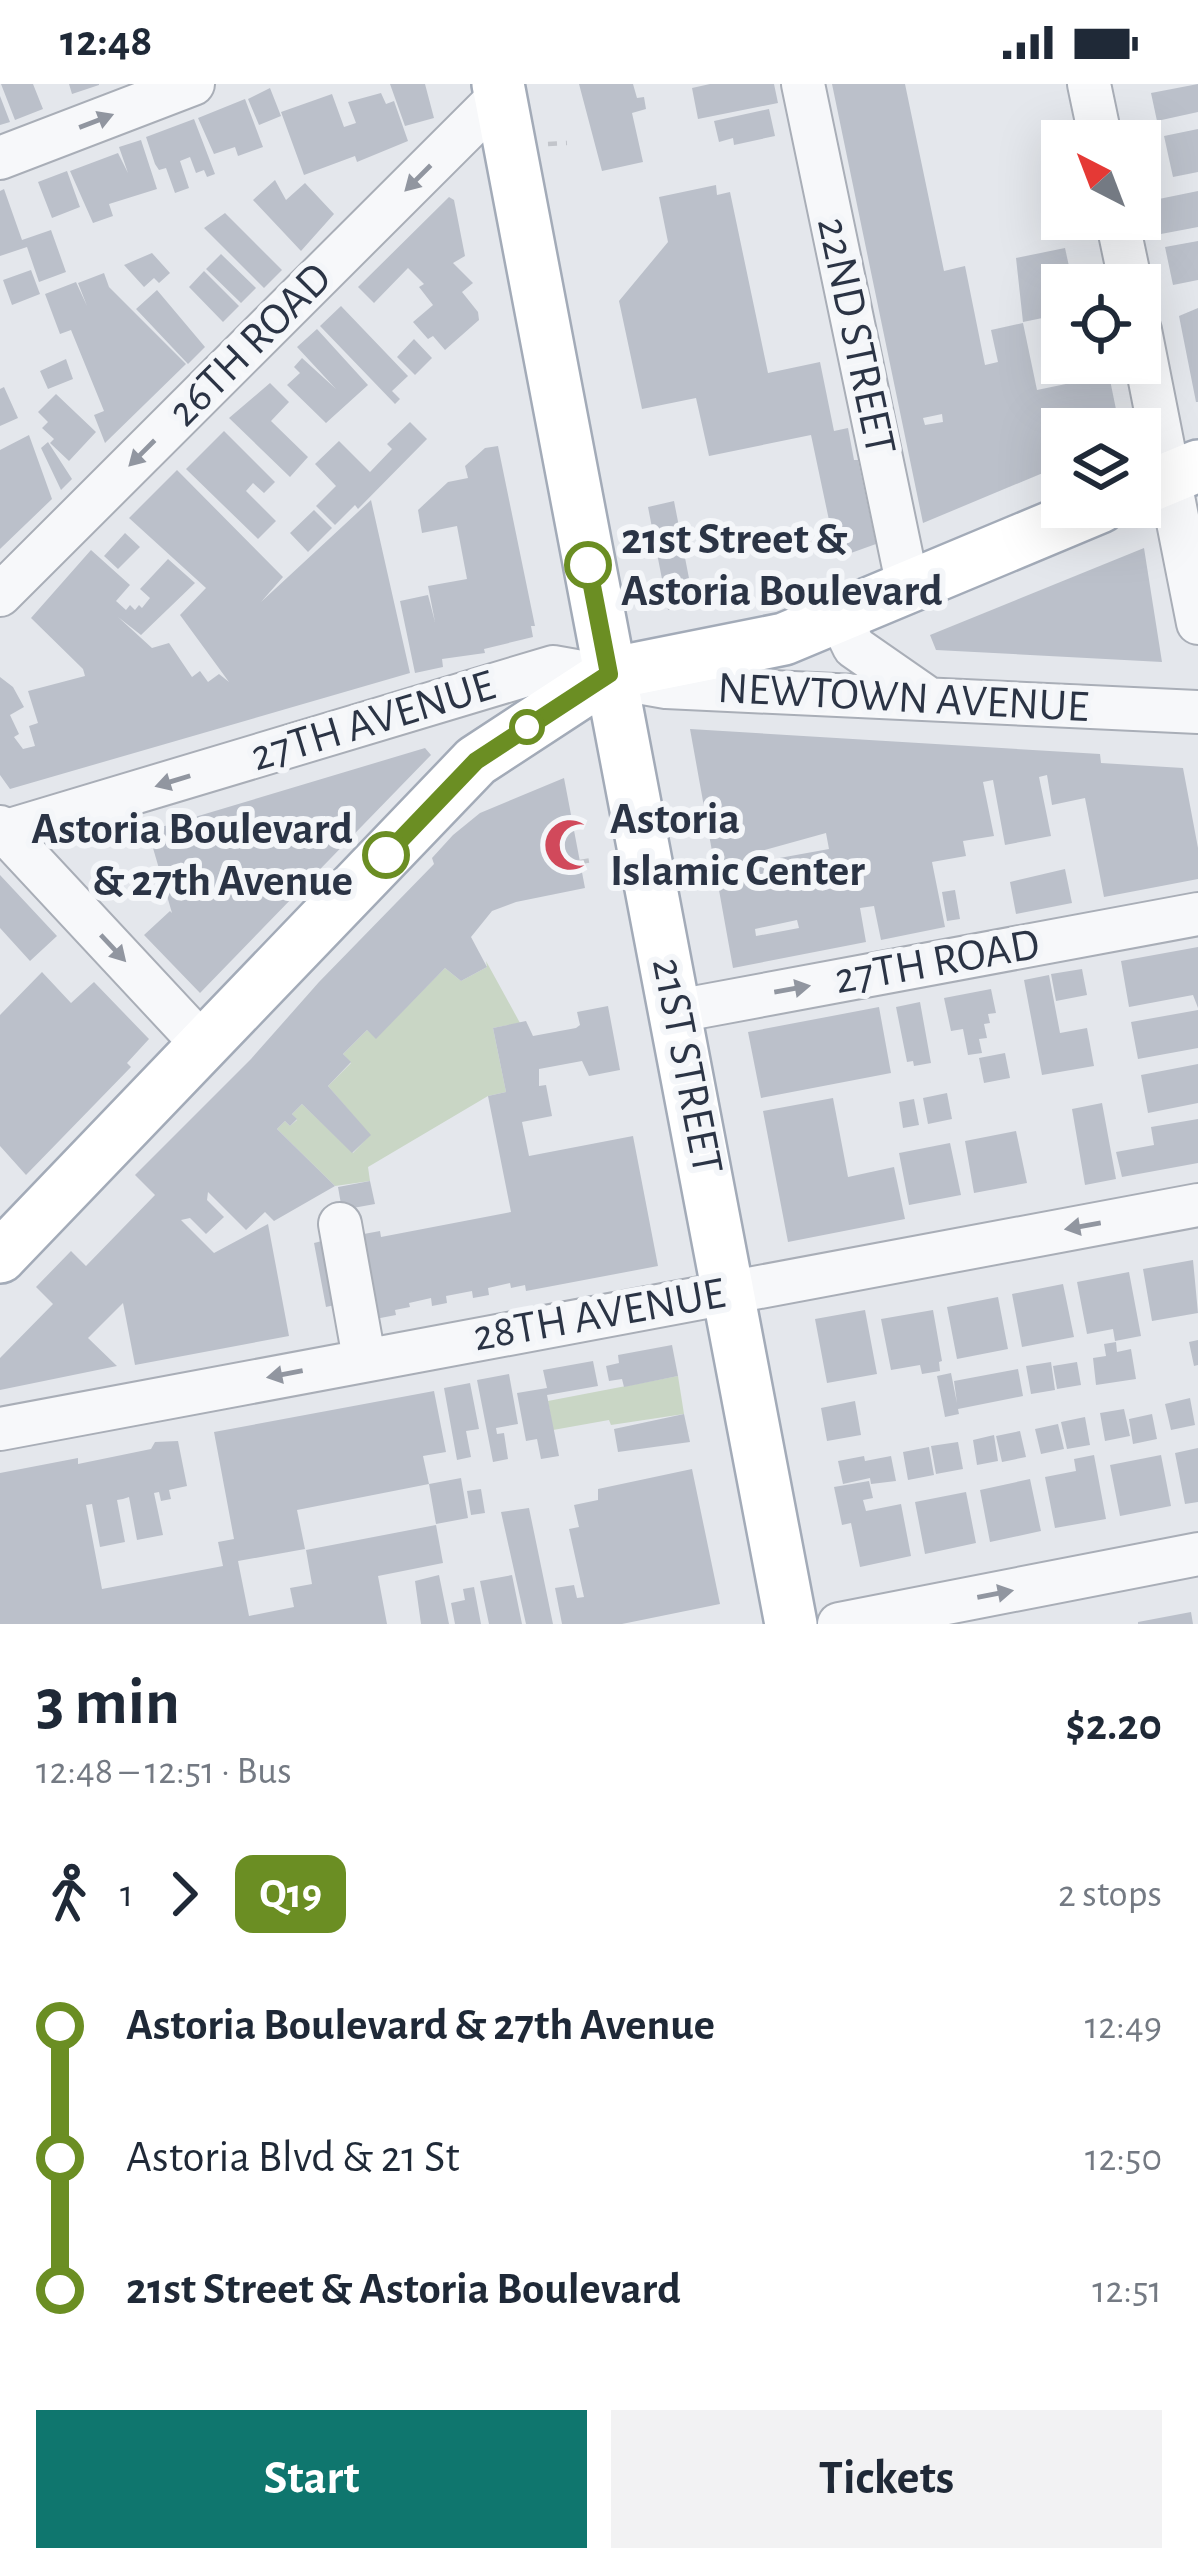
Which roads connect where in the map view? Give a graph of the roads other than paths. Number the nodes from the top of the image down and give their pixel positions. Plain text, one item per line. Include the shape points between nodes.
1 (193, 84) edge
2 (803, 84) edge
3 (1089, 84) edge
4 (500, 90) edge
5 (1097, 120) edge
6 (0, 158) edge
7 (1151, 384) edge
8 (1170, 478) edge
9 (1050, 528) edge
10 (908, 587) junction
11 (0, 595) edge
12 (839, 616) junction
13 (1198, 622) edge
14 (609, 674) junction
15 (926, 698) junction
16 (1198, 712) edge
17 (1, 831) edge
18 (1198, 914) edge
19 (677, 1010) junction
20 (204, 1046) junction
21 (1198, 1205) edge
22 (340, 1224) dead end
23 (0, 1257) edge
24 (730, 1291) junction
25 (364, 1358) junction
26 (0, 1429) edge
27 (1198, 1554) edge
28 (791, 1624) edge
29 (839, 1624) edge

6 -> 1 street
2 - 10 street, 22ND STREET
3 - 5 street
4 -> 11 street, 26TH ROAD
4 - 14 main road, 21ST STREET
7 - 8 street
8 - 13 street
9 - 10 main road
10 - 12 main road
12 - 14 main road via 784,639
12 - 15 street via 854,647
14 - 15 street, NEWTOWN AVENUE via 666,687
14 -> 17 street, 27TH AVENUE via 554,667
14 - 19 main road, 21ST STREET
14 - 20 main road via 476,761
15 - 16 street, NEWTOWN AVENUE
17 -> 20 street
19 -> 18 street, 27TH ROAD
19 - 24 main road, 21ST STREET
20 - 23 main road
21 -> 24 street, 28TH AVENUE
22 - 25 street
24 - 25 street, 28TH AVENUE
24 - 28 main road, 21ST STREET
25 -> 26 street, 28TH AVENUE
29 -> 27 street

